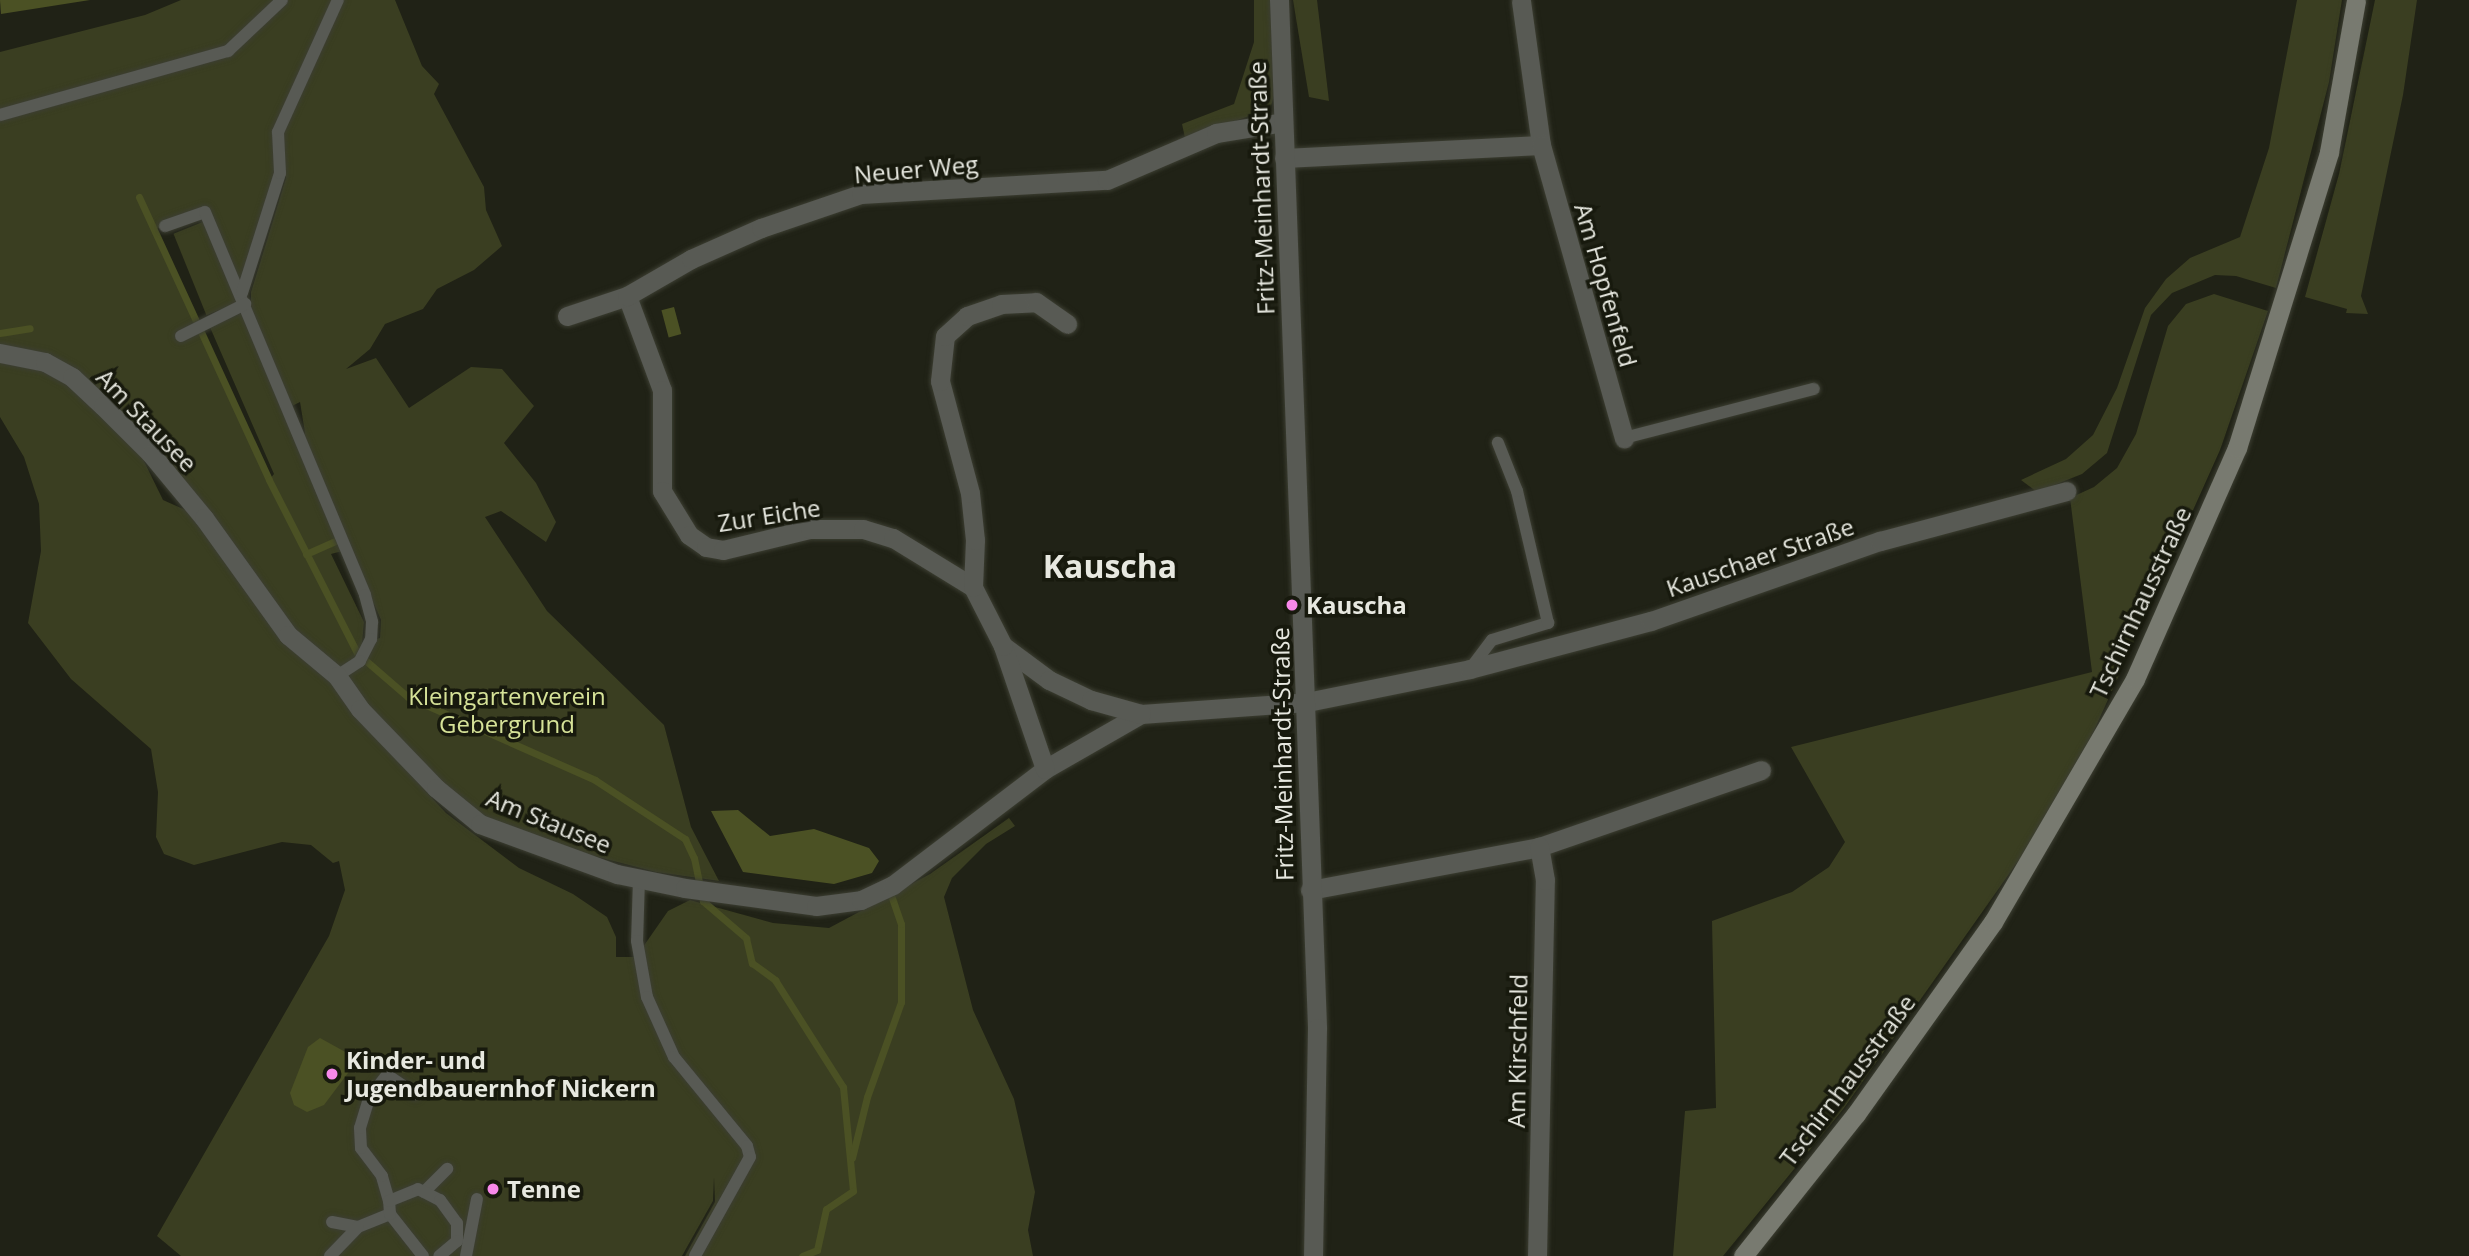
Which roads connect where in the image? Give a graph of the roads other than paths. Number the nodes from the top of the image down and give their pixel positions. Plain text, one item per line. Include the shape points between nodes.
1 (282, 0) edge
2 (338, 0) edge
3 (1279, 0) edge
4 (2356, 0) edge
5 (1521, 1) edge
6 (0, 115) edge
7 (1283, 122) junction
8 (1541, 145) junction
9 (1284, 158) junction
10 (165, 226) dead end
11 (627, 296) junction
12 (243, 299) junction
13 (567, 316) dead end
14 (1067, 324) dead end
15 (181, 336) dead end
16 (0, 353) edge
17 (1814, 389) dead end
18 (1624, 438) joint
19 (1498, 443) dead end
20 (2066, 491) dead end
21 (973, 587) junction
22 (1003, 646) junction
23 (1470, 669) junction
24 (337, 676) junction
25 (1307, 702) junction
26 (1141, 714) junction
27 (1045, 769) junction
28 (1761, 770) dead end
29 (1539, 847) junction
30 (639, 878) junction
31 (1310, 890) junction
32 (415, 1094) dead end
33 (447, 1169) dead end
34 (424, 1192) junction
35 (477, 1199) dead end
36 (390, 1208) junction
37 (332, 1222) dead end
38 (358, 1227) junction
39 (471, 1230) junction
40 (457, 1241) junction
41 (330, 1256) edge
42 (423, 1256) edge
43 (439, 1256) edge
44 (466, 1256) edge
45 (695, 1256) edge
46 (1313, 1256) edge
47 (1537, 1256) edge
48 (1743, 1256) edge

1 - 6 lane via 228,51
2 - 12 lane via 278,132 279,173
3 - 7 street, Fritz-Meinhardt-Straße
4 - 48 main road, Tschirnhausstraße via 2329,152 2237,448 2135,679 1993,922 1856,1114
5 - 8 street, Am Hopfenfeld
7 - 9 street, Fritz-Meinhardt-Straße
7 - 11 street, Neuer Weg via 1216,133 1107,180 861,194 761,228 691,259
8 - 9 street
8 - 18 street, Am Hopfenfeld
9 - 25 street, Fritz-Meinhardt-Straße
10 - 12 lane via 205,212
11 - 13 street, Neuer Weg
11 - 21 street, Zur Eiche via 662,390 662,491 690,535 706,547 723,550 810,529 863,529 893,538
12 - 15 lane
12 - 24 lane via 329,518 365,595 372,622 363,657
14 - 21 street via 1036,302 1001,304 967,316 946,336 940,381 970,493
16 - 24 street, Am Stausee via 46,362 72,377 103,406 151,454 204,518 288,635
17 - 18 lane
19 - 23 lane via 1517,491 1548,623 1492,640
20 - 23 street, Kauschaer Straße via 1880,541 1651,621
21 - 22 street
22 - 26 street via 1049,680 1091,700
22 - 27 street
23 - 25 street, Kauschaer Straße
24 - 30 street, Am Stausee via 360,709 436,788 481,824 596,869
25 - 26 street
25 - 31 street, Fritz-Meinhardt-Straße
26 - 27 street
27 - 30 street, Am Stausee via 886,889 860,900 816,906
28 - 29 street
29 - 31 street
29 - 47 street, Am Kirschfeld via 1545,880
30 - 45 lane via 637,941 647,997 674,1057 747,1146 750,1157
31 - 46 street, Fritz-Meinhardt-Straße via 1317,1028
32 - 36 lane via 387,1075 369,1098 360,1128 361,1148 382,1176
33 - 34 lane
34 - 36 lane via 418,1189
34 - 40 lane via 440,1200 457,1223
35 - 39 lane
36 - 38 lane
36 - 42 lane
37 - 38 lane
38 - 41 lane
39 - 40 lane
39 - 44 lane
40 - 43 lane

